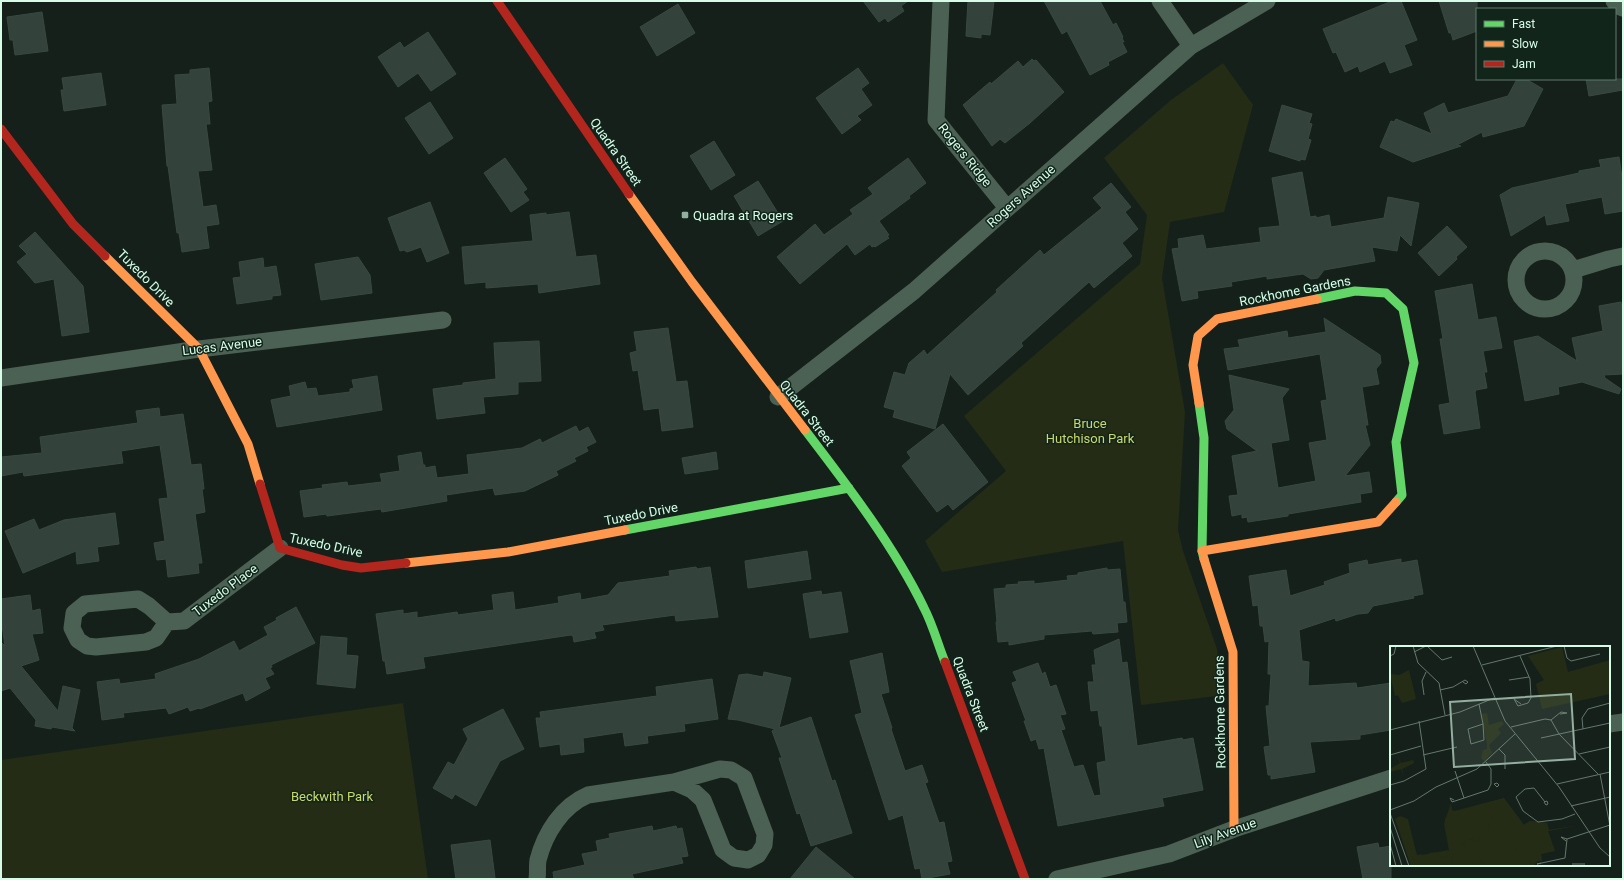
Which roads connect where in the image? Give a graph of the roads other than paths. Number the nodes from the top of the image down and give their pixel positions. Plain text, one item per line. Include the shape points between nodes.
1 (497, 1) edge
2 (941, 1) edge
3 (1160, 1) edge
4 (1267, 1) edge
5 (1614, 1) edge
6 (1623, 8) edge
7 (1191, 46) junction
8 (1, 129) edge
9 (1007, 208) junction
10 (1623, 256) edge
11 (1573, 270) dead end
12 (443, 320) dead end
13 (199, 349) junction
14 (1, 378) edge
15 (778, 397) junction
16 (849, 488) junction
17 (280, 548) junction
18 (1202, 551) junction
19 (167, 622) junction
20 (1623, 722) edge
21 (1610, 724) edge
22 (1390, 778) edge
23 (674, 782) junction
24 (1234, 829) junction
25 (538, 879) edge
26 (1025, 879) edge
27 (1057, 879) edge

1 - 15 street, Quadra Street via 622,184
2 - 9 street, Rogers Ridge via 936,120
3 - 7 street
4 - 7 street, Rogers Avenue
5 - 6 street
7 - 9 street, Rogers Avenue
8 - 13 street, Tuxedo Drive via 73,224
9 - 15 street, Rogers Avenue via 914,290
10 - 11 street
12 - 13 street, Lucas Avenue
13 - 14 street, Lucas Avenue
13 - 17 street, Tuxedo Drive via 248,444
15 - 16 street, Quadra Street
16 - 17 street, Tuxedo Drive via 478,556 361,568
16 - 26 street, Quadra Street via 904,570 924,609
17 - 19 street, Tuxedo Place via 184,621
18 - 18 street, Rockhome Gardens via 1204,438 1193,365 1198,336 1217,319 1355,292 1386,293 1403,309 1414,363 1396,442 1402,495 1378,522
18 - 24 street, Rockhome Gardens via 1232,652
19 - 19 street via 138,599 85,604 74,614 72,628 78,640 87,646 96,647 146,642 156,638
20 - 21 street
22 - 24 street, Lily Avenue
23 - 23 street via 692,790 703,800 723,850 734,858 748,860 758,855 764,846 764,834 744,778 731,770 720,769
23 - 25 street via 588,795 577,800 558,819 548,835 538,861
24 - 27 street, Lily Avenue via 1169,854

